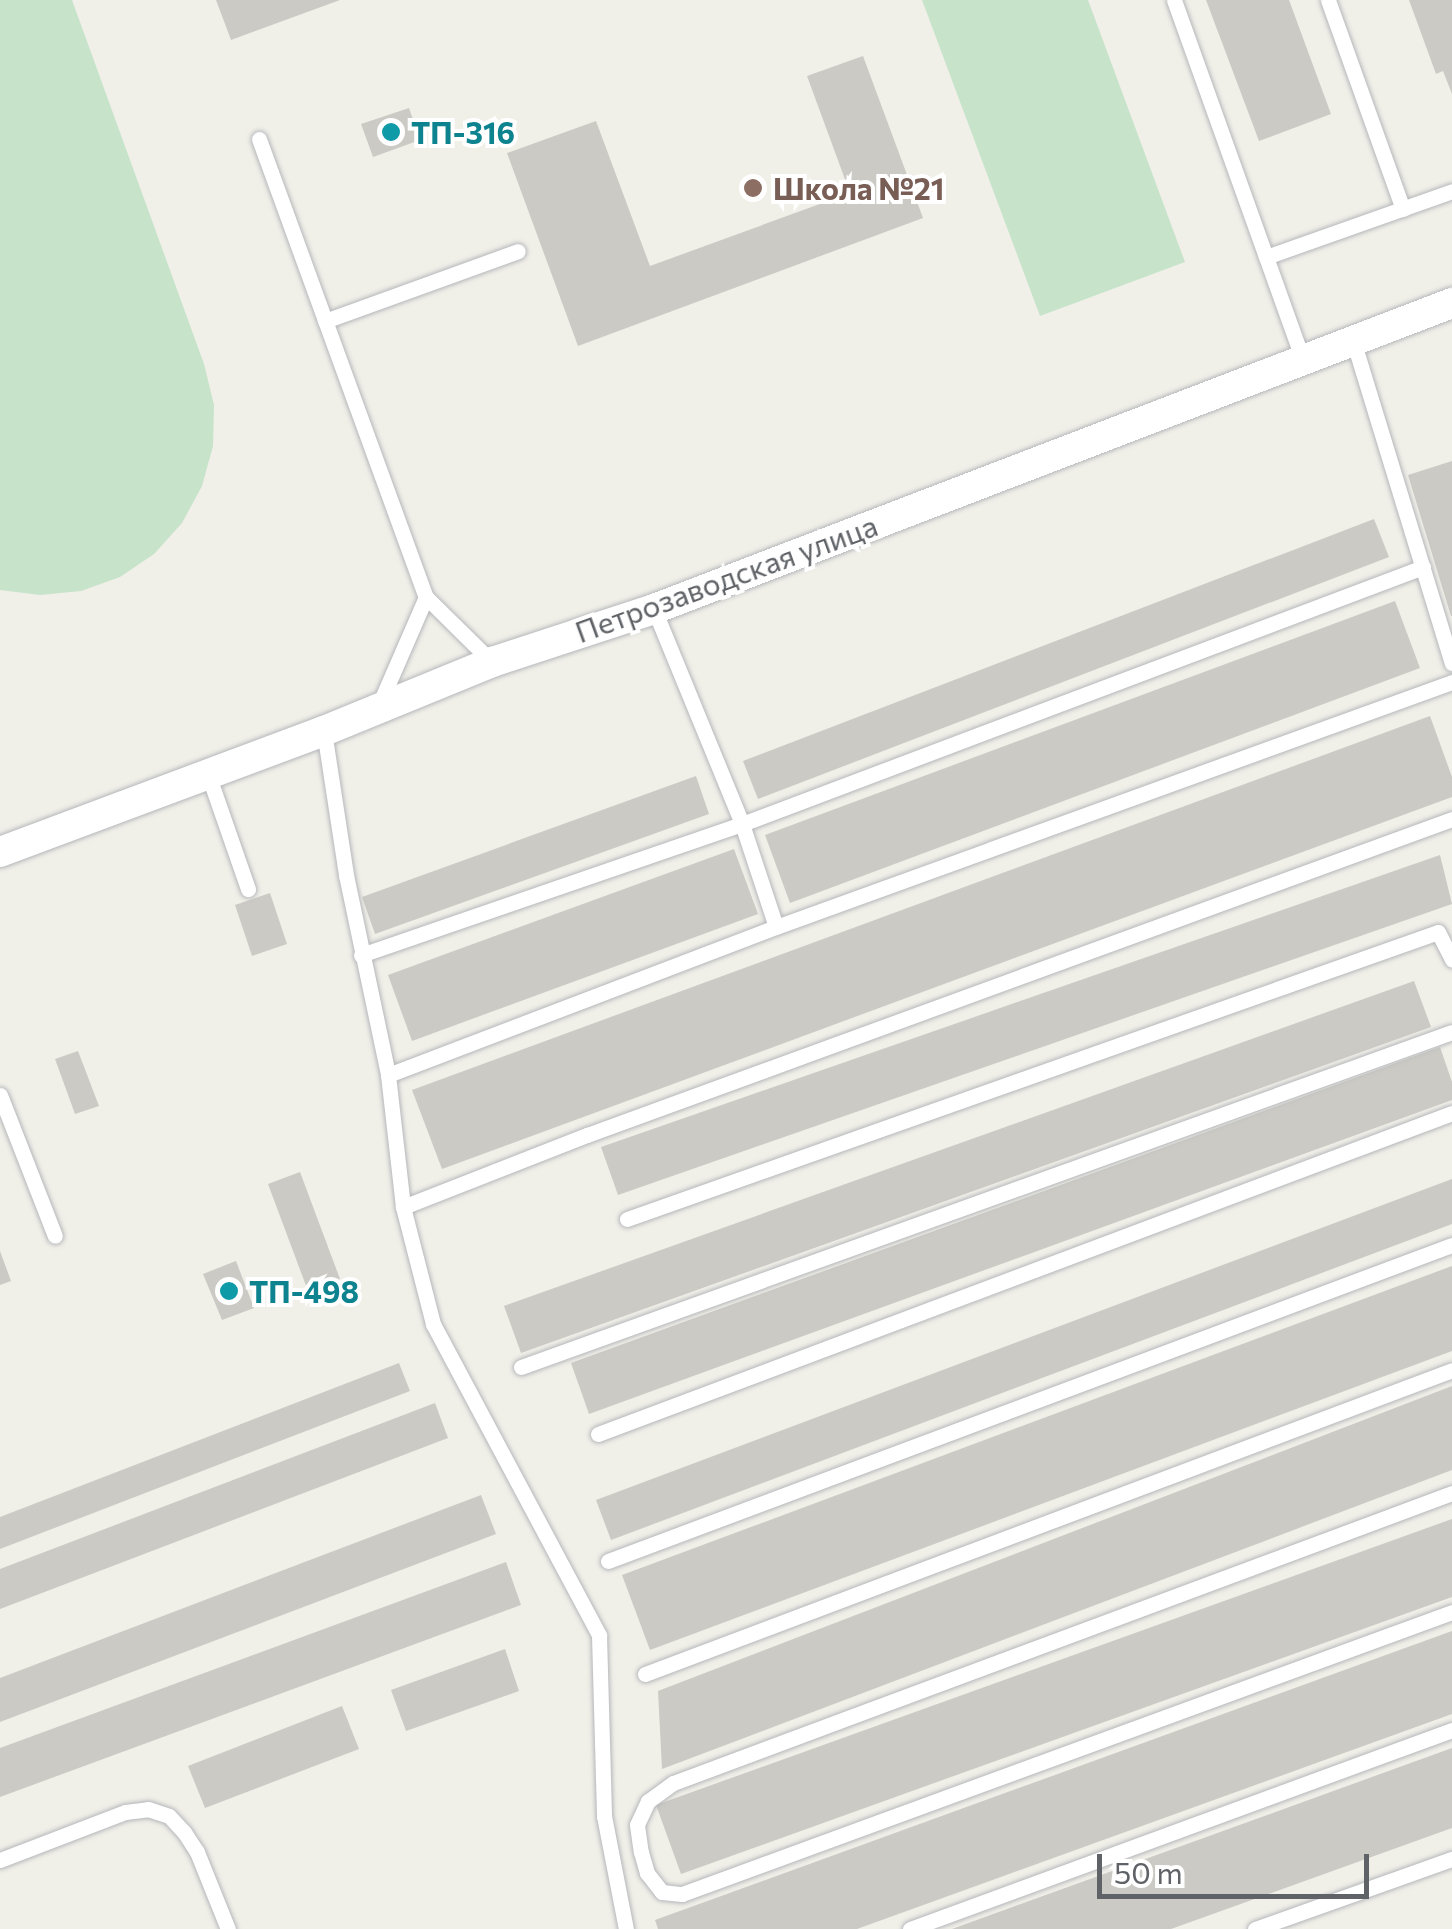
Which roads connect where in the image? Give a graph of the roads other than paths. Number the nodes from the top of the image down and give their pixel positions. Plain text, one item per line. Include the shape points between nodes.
1 (1174, 0) edge
2 (1328, 0) edge
3 (259, 140) dead end
4 (1452, 192) edge
5 (1403, 209) junction
6 (518, 250) dead end
7 (1266, 256) junction
8 (1452, 304) edge
9 (326, 321) junction
10 (1353, 340) junction
11 (1302, 358) junction
12 (1423, 567) junction
13 (426, 597) junction
14 (654, 609) junction
15 (492, 662) junction
16 (1452, 663) edge
17 (1452, 682) edge
18 (378, 709) junction
19 (324, 731) junction
20 (208, 774) junction
21 (1452, 820) edge
22 (742, 824) junction
23 (0, 852) edge
24 (248, 889) dead end
25 (776, 928) junction
26 (361, 955) junction
27 (1452, 960) edge
28 (1452, 1032) edge
29 (388, 1075) junction
30 (0, 1095) edge
31 (1452, 1112) edge
32 (403, 1207) junction
33 (626, 1219) dead end
34 (55, 1236) dead end
35 (1452, 1245) edge
36 (522, 1367) dead end
37 (1452, 1370) edge
38 (598, 1434) dead end
39 (1452, 1493) edge
40 (608, 1562) dead end
41 (1452, 1612) edge
42 (645, 1674) dead end
43 (1452, 1730) edge
44 (1452, 1859) edge
45 (0, 1860) edge
46 (228, 1929) edge
47 (626, 1929) edge
48 (910, 1929) edge
49 (1256, 1929) edge

1 - 7 lane
2 - 5 lane
3 - 9 lane
4 - 5 lane
5 - 7 lane
6 - 9 lane
7 - 11 lane
8 - 10 street, Петрозаводская улица
9 - 13 lane
10 - 11 street, Петрозаводская улица
10 - 12 lane
11 - 14 street, Петрозаводская улица
12 - 16 lane
12 - 22 lane
13 - 15 lane
13 - 18 lane
14 - 15 street, Петрозаводская улица
14 - 22 lane
15 - 18 street, Петрозаводская улица
17 - 25 lane
18 - 19 street, Петрозаводская улица
19 - 20 street, Петрозаводская улица
19 - 26 lane
20 - 23 street, Петрозаводская улица
20 - 24 lane
21 - 32 lane
22 - 25 lane
22 - 26 lane
25 - 29 lane
26 - 29 lane
27 - 33 lane via 1438,932
28 - 36 lane
29 - 32 lane
30 - 34 lane
31 - 38 lane
32 - 47 lane via 433,1324 599,1635 604,1816
35 - 40 lane
37 - 42 lane
39 - 41 lane via 673,1784 648,1802 637,1825 641,1852 662,1892 682,1894
43 - 48 lane
44 - 49 lane
45 - 46 lane via 148,1809 169,1816 191,1842

